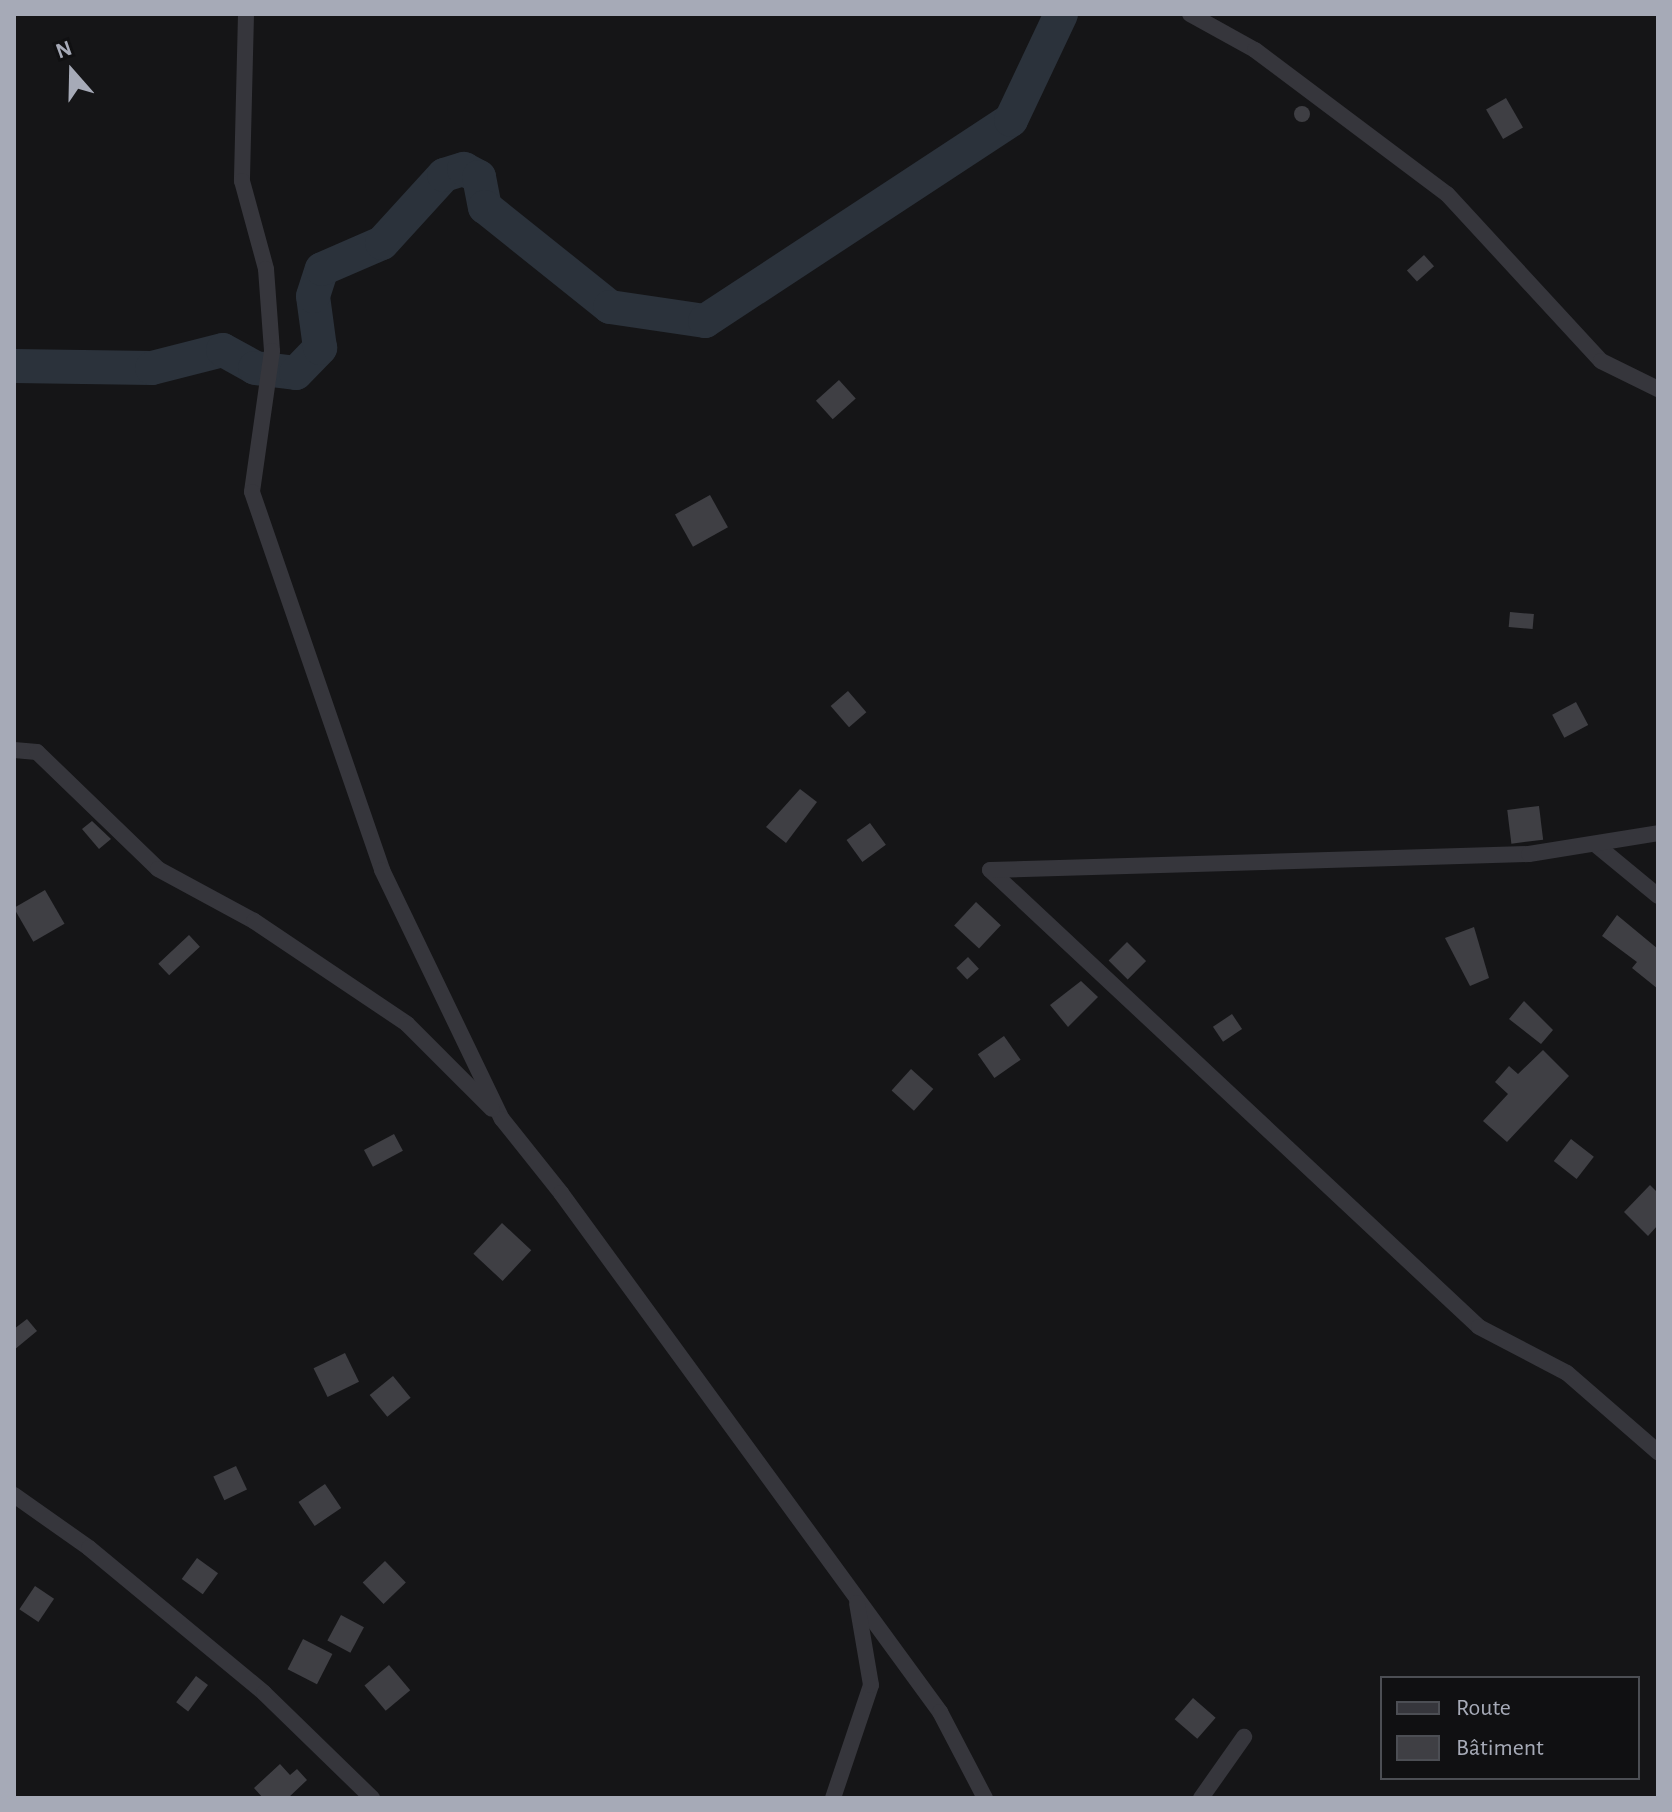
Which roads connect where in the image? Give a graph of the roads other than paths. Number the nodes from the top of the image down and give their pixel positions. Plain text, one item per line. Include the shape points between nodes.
1 (246, 14) edge
2 (1190, 14) edge
3 (1658, 389) edge
4 (14, 750) edge
5 (1658, 833) edge
6 (1595, 844) junction
7 (1658, 896) edge
8 (502, 1119) junction
9 (1658, 1452) edge
10 (14, 1495) edge
11 (856, 1597) junction
12 (1244, 1737) dead end
13 (372, 1798) edge
14 (833, 1798) edge
15 (985, 1798) edge
16 (1201, 1798) edge

1 - 8 street via 242,181 266,269 272,351 252,492 382,870
2 - 3 street via 1255,50 1447,194 1601,361
4 - 8 street via 37,752 158,869 254,921 407,1024
5 - 6 street
6 - 7 street
6 - 9 street via 1529,854 990,870 1479,1327 1567,1373
8 - 11 street
10 - 13 street via 89,1548 264,1693
11 - 14 street via 871,1685
11 - 15 street via 940,1712
12 - 16 street

